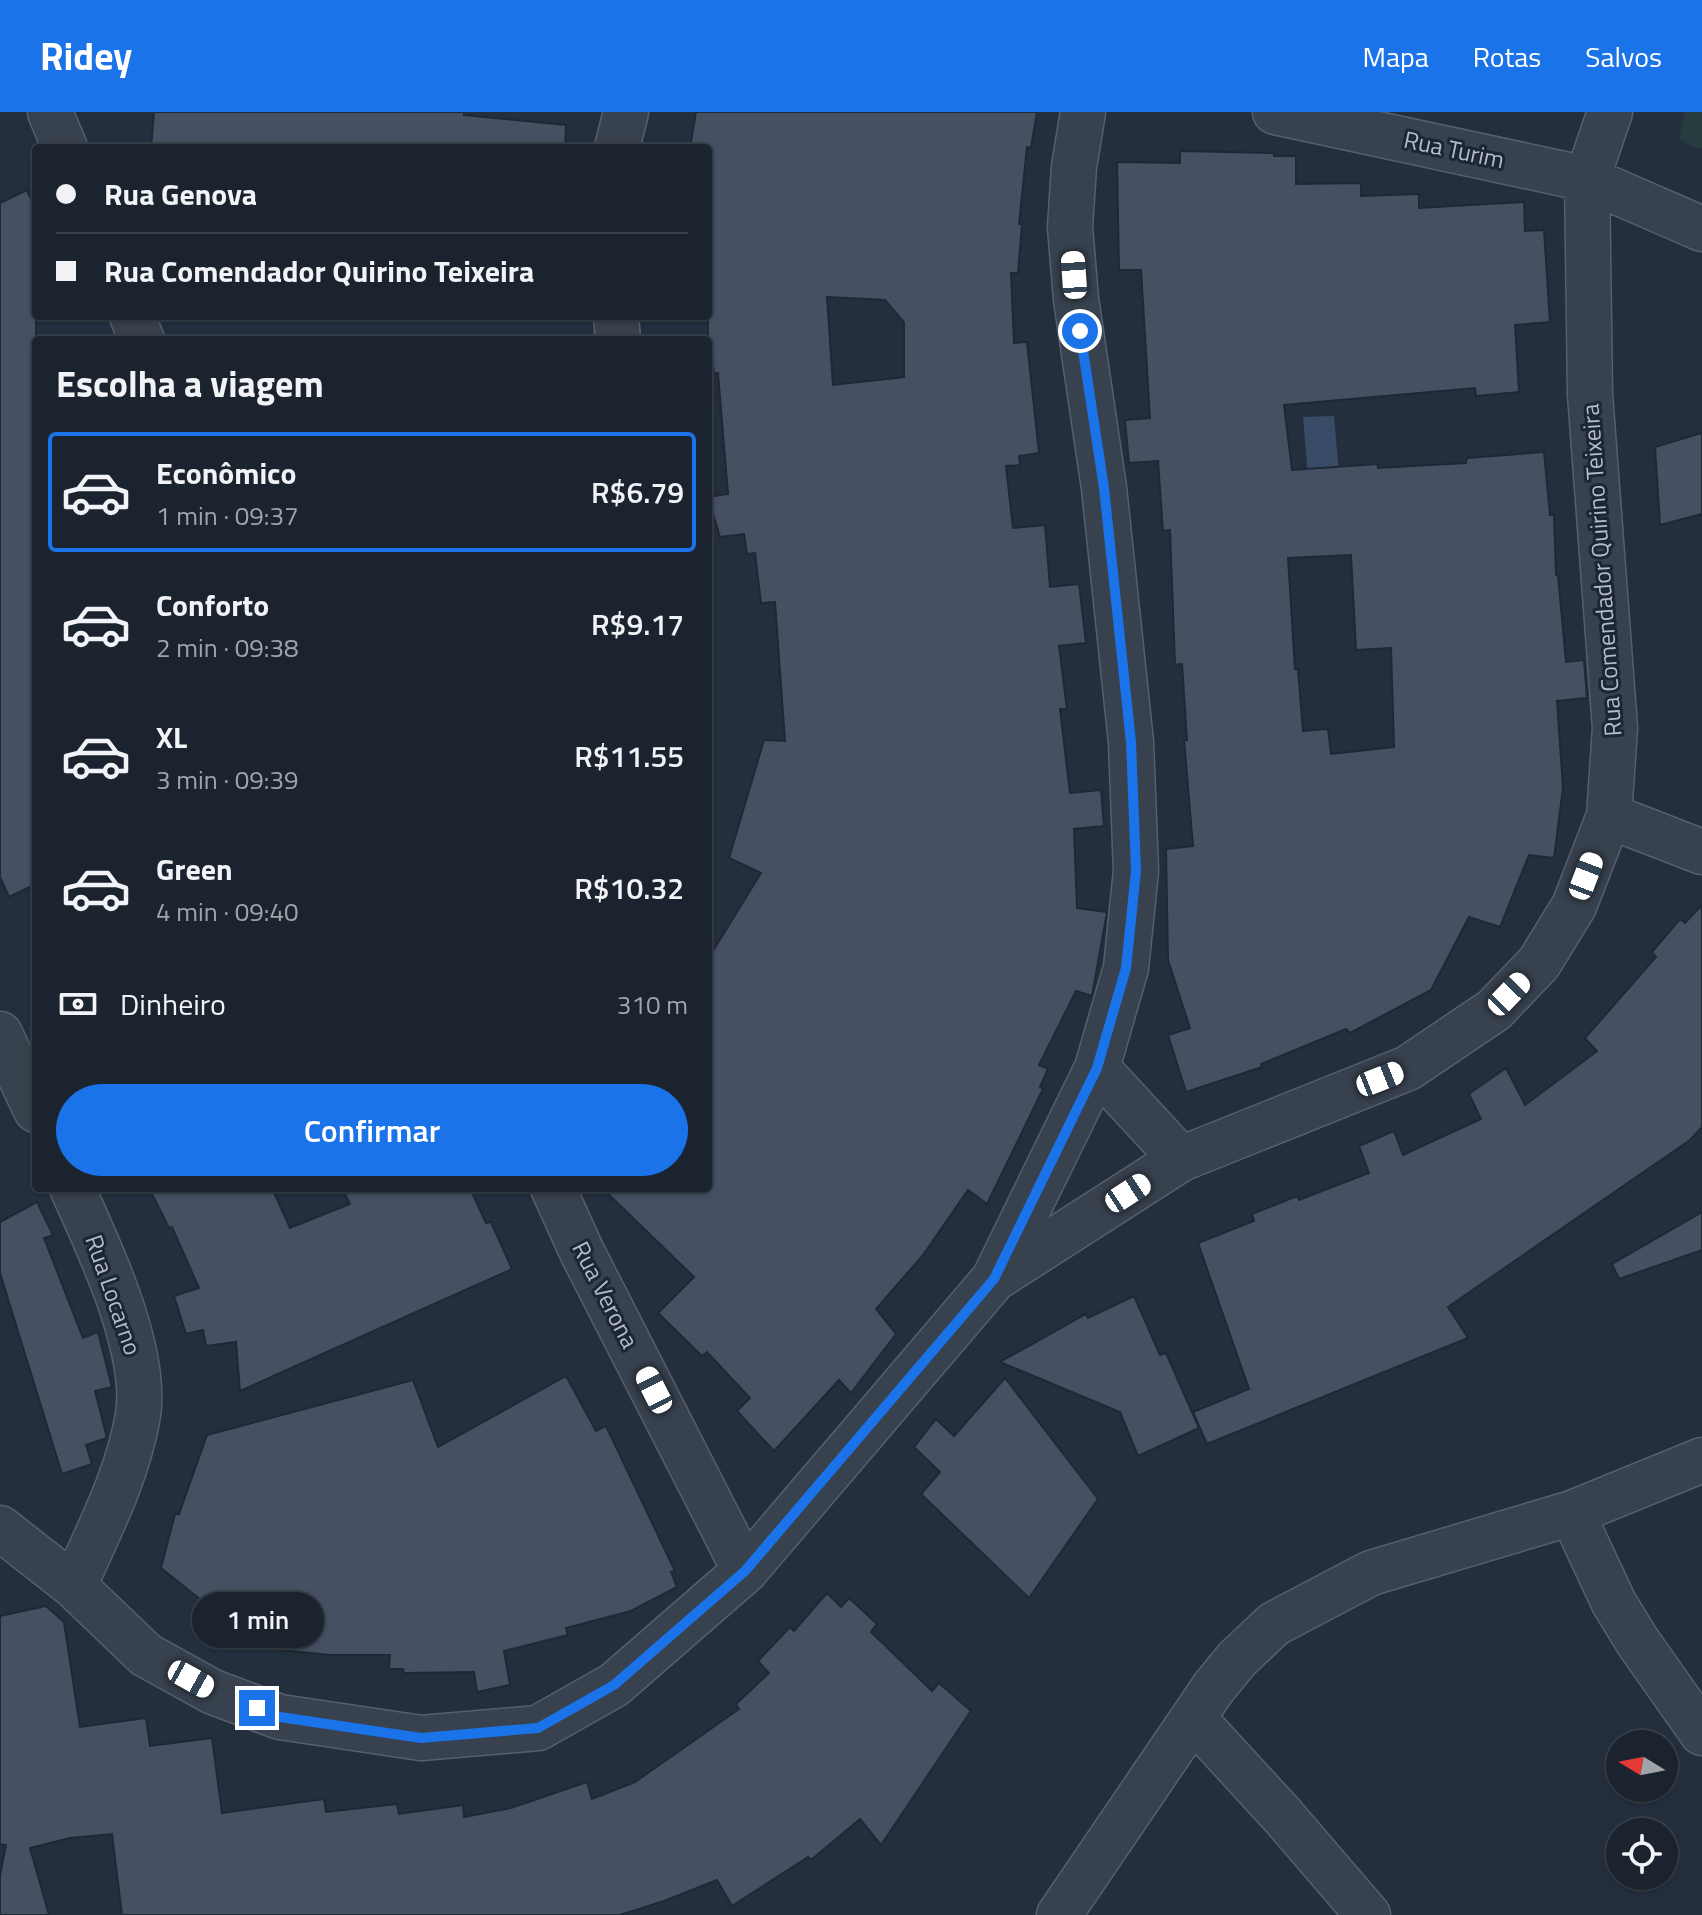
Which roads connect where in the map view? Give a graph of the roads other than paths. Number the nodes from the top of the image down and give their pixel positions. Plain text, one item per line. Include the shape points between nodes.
1 (50, 112) edge
2 (626, 112) edge
3 (1083, 112) edge
4 (1275, 112) edge
5 (1610, 112) edge
6 (63, 144) edge
7 (618, 144) edge
8 (1587, 179) junction
9 (1702, 229) edge
10 (1609, 816) junction
11 (1702, 852) edge
12 (0, 1034) edge
13 (1097, 1068) junction
14 (32, 1102) edge
15 (1181, 1159) junction
16 (74, 1192) edge
17 (555, 1192) edge
18 (994, 1279) junction
19 (1702, 1460) edge
20 (1572, 1513) junction
21 (0, 1528) edge
22 (745, 1571) junction
23 (74, 1586) junction
24 (1193, 1718) junction
25 (1702, 1733) edge
26 (1059, 1915) edge
27 (1368, 1915) edge

1 - 6 street
2 - 7 street
3 - 13 street via 1070,227 1129,726 1136,871 1126,968
4 - 8 street, Rua Turim
5 - 8 street, Rua Comendador Quirino Teixeira
8 - 9 street, Rua Turim
8 - 10 street, Rua Comendador Quirino Teixeira via 1590,394 1615,728
10 - 11 street
10 - 15 street, Rua Comendador Quirino Teixeira via 1574,906 1539,963 1494,1010 1408,1068
12 - 14 street
13 - 15 street
13 - 18 street
15 - 18 street, Rua Comendador Quirino Teixeira
16 - 23 street, Rua Locarno via 102,1255 136,1356 138,1412 124,1473
17 - 22 street, Rua Verona
18 - 22 street, Rua Comendador Quirino Teixeira
19 - 20 street
20 - 24 street via 1371,1573 1311,1603 1274,1624 1237,1659
20 - 25 street via 1614,1603
21 - 23 street, Rua Comendador Quirino Teixeira
22 - 23 street, Rua Comendador Quirino Teixeira via 614,1685 538,1728 421,1738 280,1717 213,1692 146,1655
24 - 26 street
24 - 27 street

